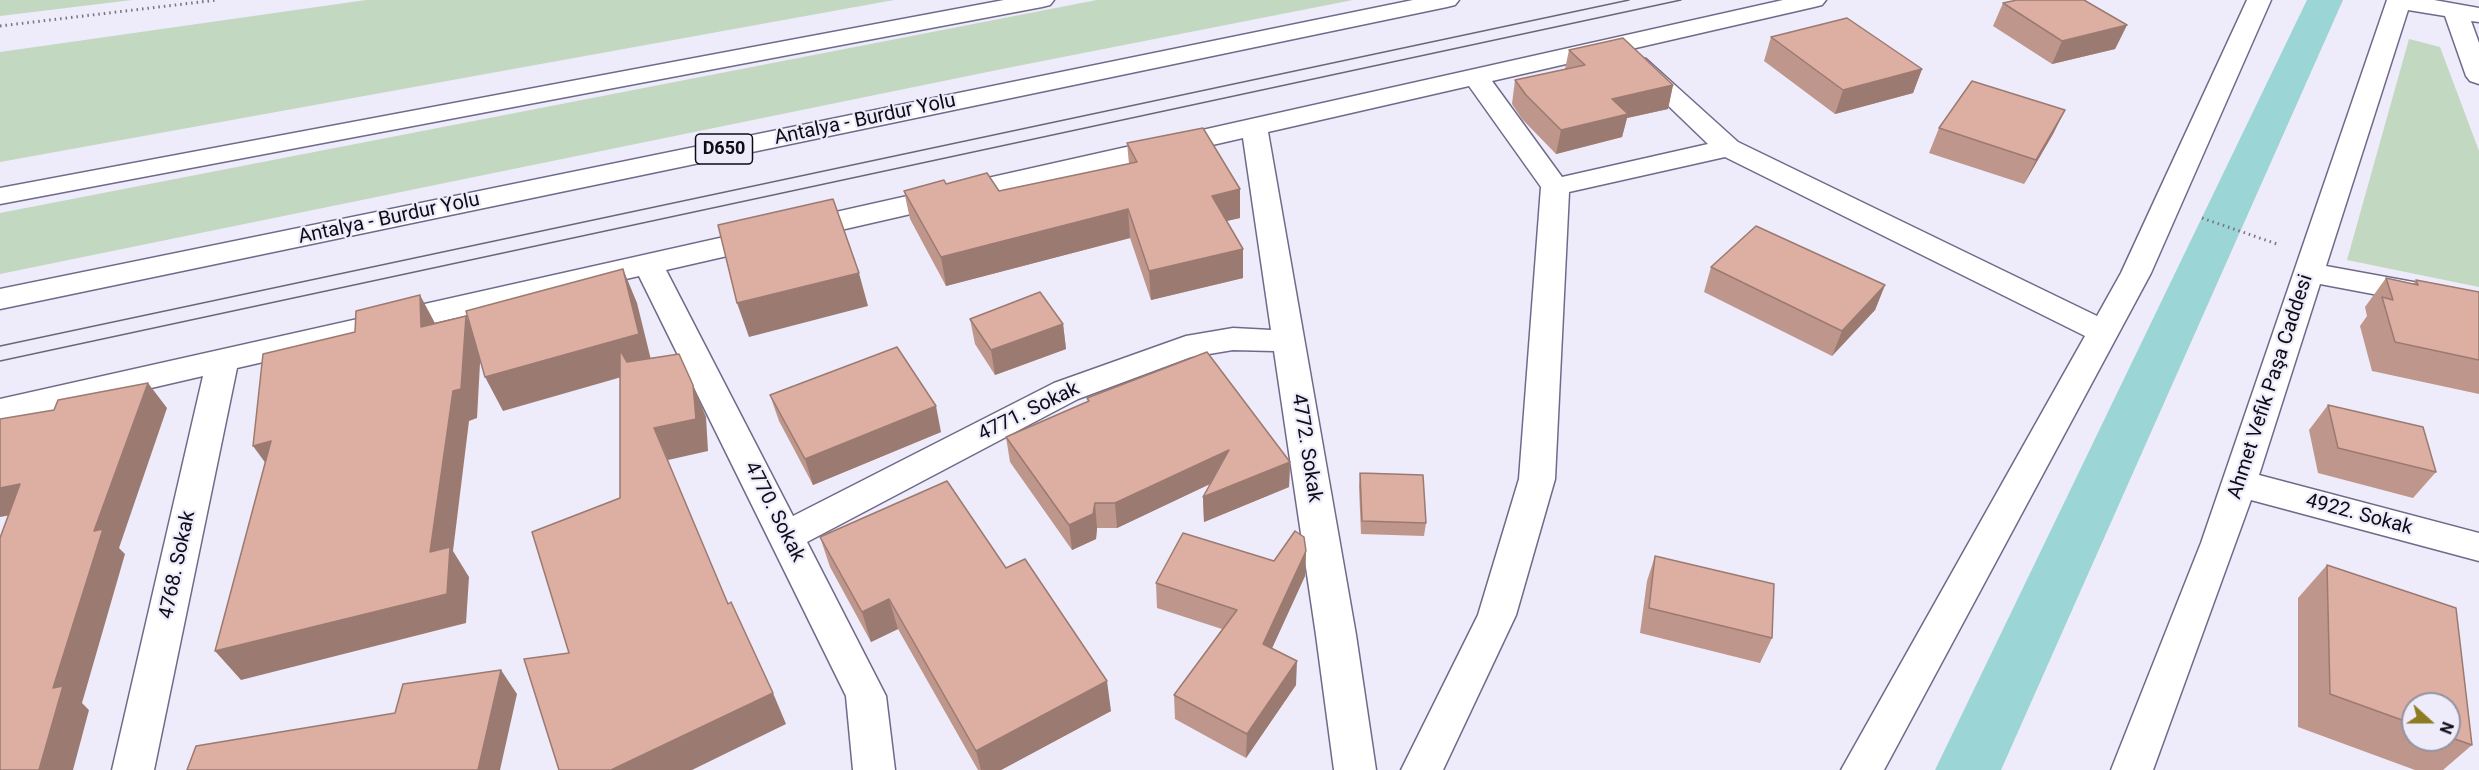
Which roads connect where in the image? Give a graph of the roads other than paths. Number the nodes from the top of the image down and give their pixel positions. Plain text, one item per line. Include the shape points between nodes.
1 (1042, 0) edge
2 (1448, 0) edge
3 (1814, 0) edge
4 (2259, 0) edge
5 (2399, 0) edge
6 (2467, 13) edge
7 (1616, 44) junction
8 (1475, 76) junction
9 (2479, 76) edge
10 (1254, 125) junction
11 (1728, 148) junction
12 (1555, 187) junction
13 (0, 196) edge
14 (647, 263) junction
15 (2309, 272) junction
16 (0, 299) edge
17 (2479, 304) edge
18 (2103, 332) junction
19 (1288, 341) junction
20 (223, 360) junction
21 (0, 411) edge
22 (2239, 483) junction
23 (786, 536) junction
24 (2479, 547) edge
25 (133, 770) edge
26 (874, 770) edge
27 (1355, 770) edge
28 (1422, 770) edge
29 (1862, 770) edge
30 (2132, 770) edge

1 - 13 main road
2 - 16 main road, Antalya - Burdur Yolu / D650
3 - 7 main road
4 - 18 main road via 2136,273
5 - 6 main road
5 - 15 main road, Ahmet Vefik Paşa Caddesi
6 - 9 main road
7 - 8 main road
7 - 11 main road
8 - 10 main road
8 - 12 main road
10 - 14 main road
10 - 19 main road, 4772. Sokak
11 - 12 main road
11 - 18 main road
12 - 28 main road via 1536,479 1497,615
14 - 20 main road
14 - 23 main road, 4770. Sokak
15 - 17 main road
15 - 22 main road, Ahmet Vefik Paşa Caddesi
18 - 29 main road
19 - 23 main road, 4771. Sokak via 1233,339 1186,347 1066,391
19 - 27 main road, 4772. Sokak
20 - 21 main road
20 - 25 main road, 4768. Sokak
22 - 24 main road, 4922. Sokak
22 - 30 main road, Ahmet Vefik Paşa Caddesi
23 - 26 main road, 4770. Sokak via 866,696

